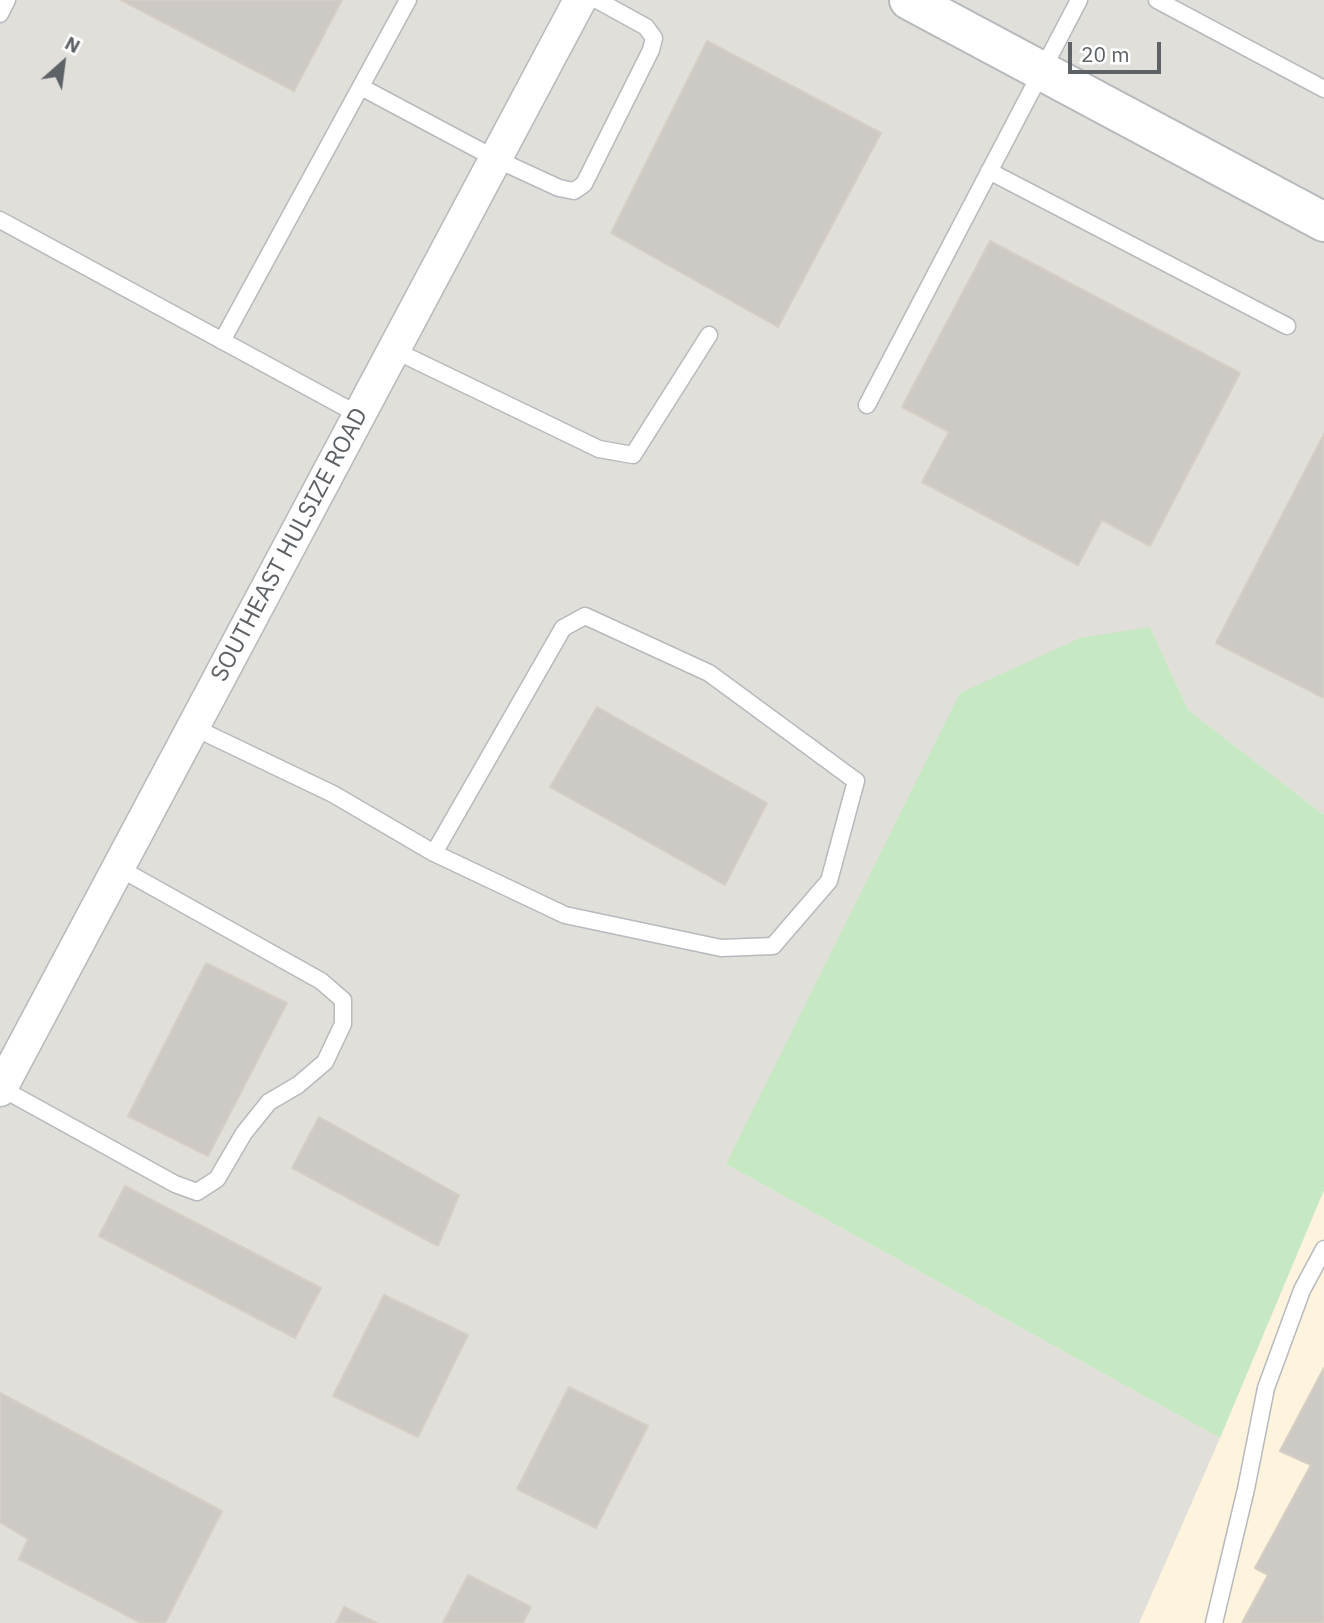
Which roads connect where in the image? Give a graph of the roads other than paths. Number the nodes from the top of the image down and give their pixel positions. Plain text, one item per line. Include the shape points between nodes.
1 (7, 0) edge
2 (408, 0) edge
3 (580, 0) edge
4 (597, 0) edge
5 (909, 0) edge
6 (1079, 0) edge
7 (1157, 0) edge
8 (0, 14) edge
9 (1042, 71) junction
10 (361, 87) junction
11 (1324, 89) edge
12 (496, 159) junction
13 (989, 172) junction
14 (0, 220) edge
15 (1324, 222) edge
16 (1287, 326) dead end
17 (709, 335) dead end
18 (222, 341) junction
19 (394, 349) junction
20 (867, 405) dead end
21 (359, 415) junction
22 (193, 727) junction
23 (434, 853) junction
24 (119, 868) junction
25 (2, 1085) edge
26 (1324, 1250) edge
27 (1214, 1623) edge

1 - 8 lane
2 - 10 lane
3 - 12 street, SOUTHEAST HULSIZE ROAD
4 - 12 lane via 646,27 654,38 584,184 574,191 559,188
5 - 9 street
6 - 9 lane
7 - 11 lane
9 - 13 lane
9 - 15 street
10 - 12 lane
10 - 18 lane
12 - 19 street, SOUTHEAST HULSIZE ROAD
13 - 16 lane
13 - 20 lane
14 - 18 lane
17 - 19 lane via 633,455 599,449
18 - 21 lane
19 - 21 street, SOUTHEAST HULSIZE ROAD
21 - 22 street, SOUTHEAST HULSIZE ROAD
22 - 23 lane via 333,794
22 - 24 street, SOUTHEAST HULSIZE ROAD
23 - 23 lane via 565,915 721,948 773,946 829,881 856,781 709,673 585,616 564,628
24 - 25 street, SOUTHEAST HULSIZE ROAD
24 - 25 lane via 321,981 343,1000 343,1024 325,1062 269,1102 217,1179 197,1192 175,1184
26 - 27 lane via 1302,1290 1266,1388

